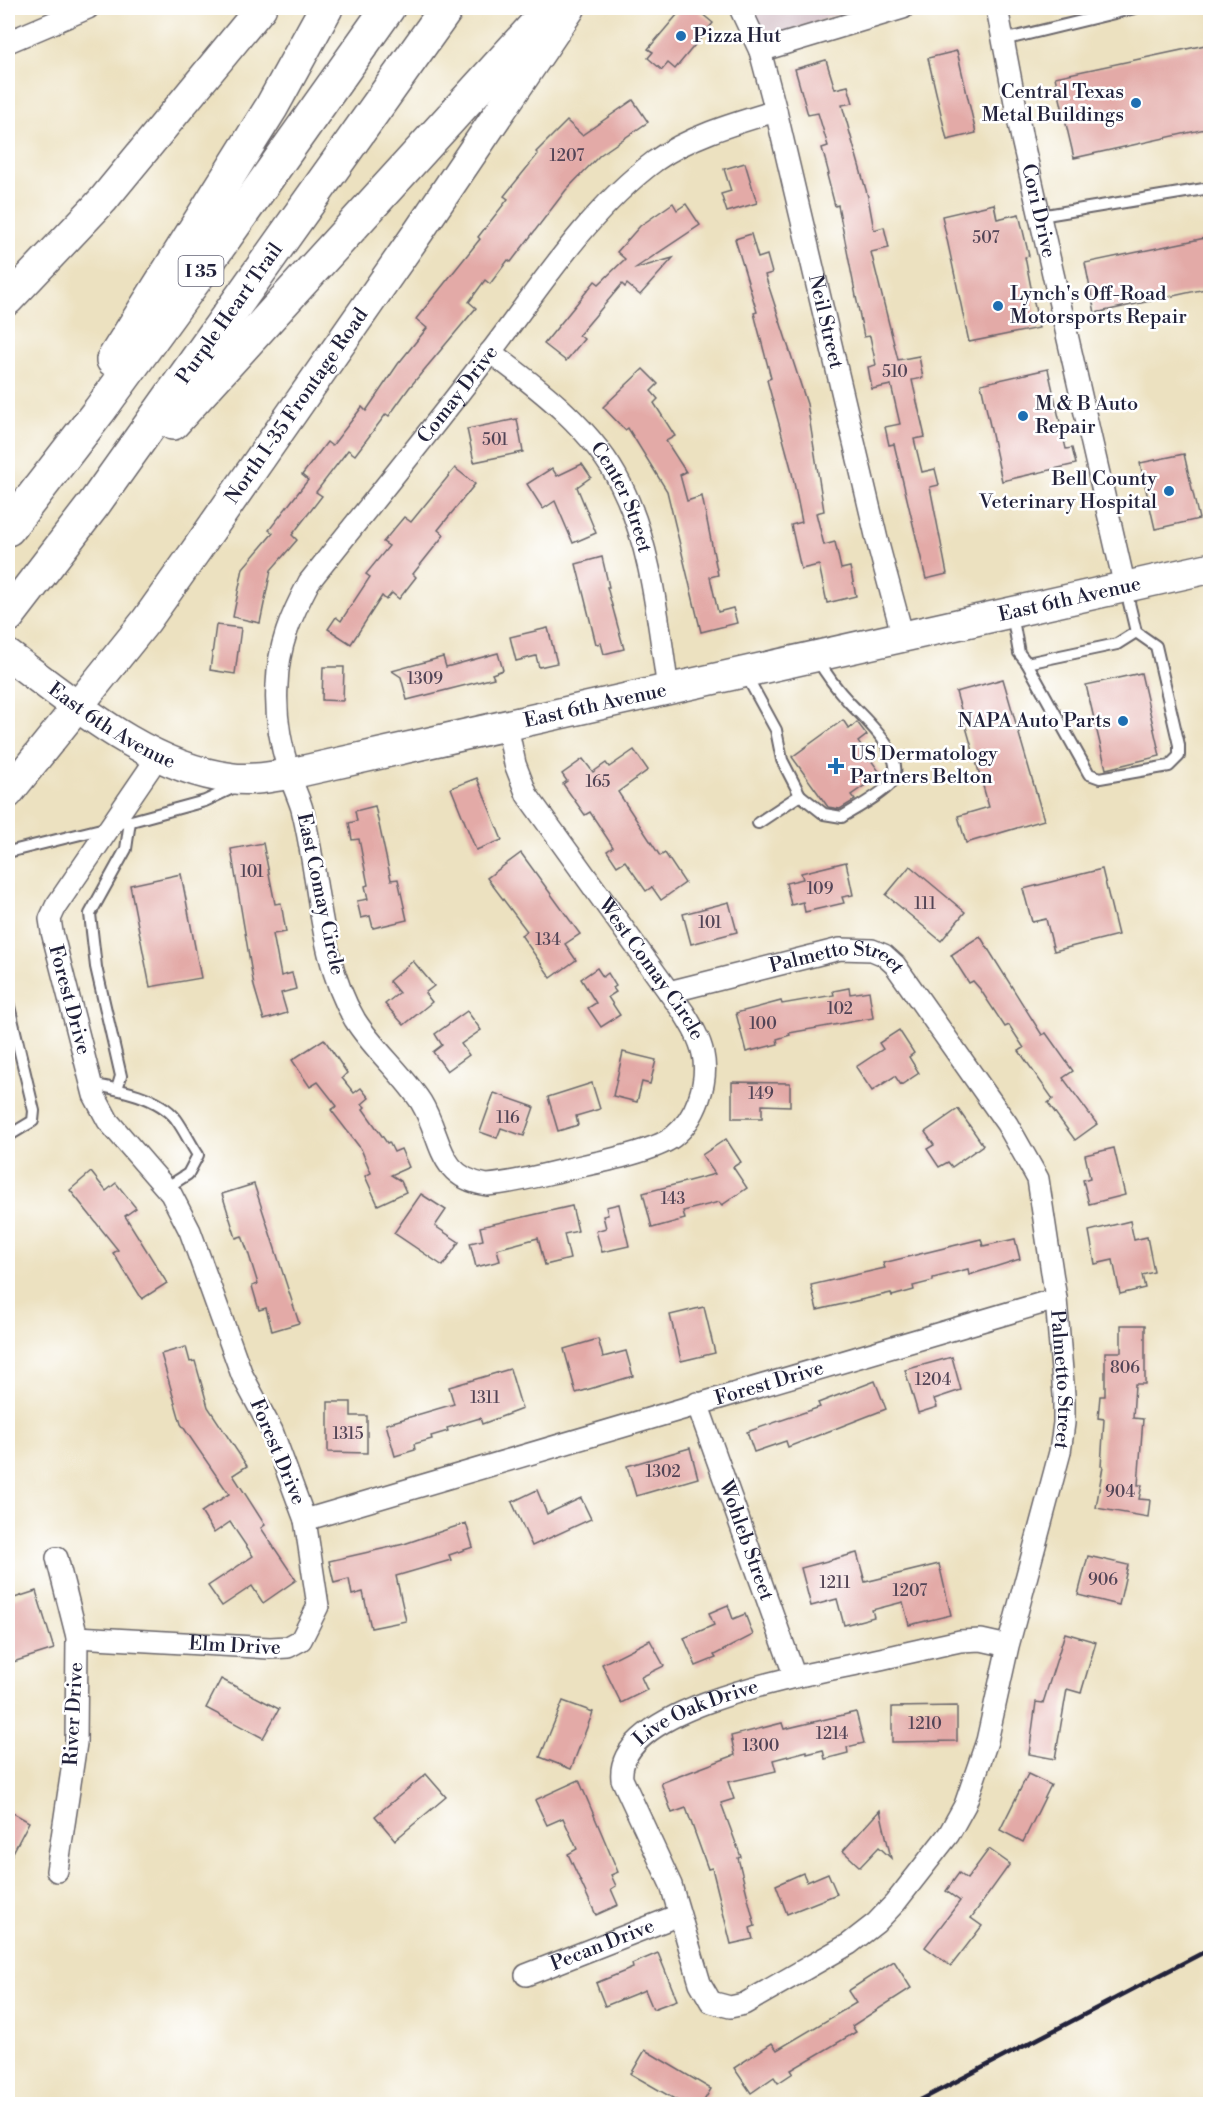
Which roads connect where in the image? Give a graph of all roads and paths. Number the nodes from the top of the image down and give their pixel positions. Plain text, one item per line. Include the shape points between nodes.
1 (88, 8) edge
2 (234, 8) edge
3 (261, 8) edge
4 (326, 8) edge
5 (388, 8) edge
6 (447, 8) edge
7 (551, 8) edge
8 (570, 8) edge
9 (740, 8) edge
10 (903, 8) edge
11 (997, 8) edge
12 (1135, 8) edge
13 (236, 39) junction
14 (1003, 40) junction
15 (8, 42) edge
16 (760, 51) junction
17 (777, 111) junction
18 (1210, 188) edge
19 (1040, 216) junction
20 (8, 300) edge
21 (490, 352) junction
22 (94, 504) junction
23 (10, 526) edge
24 (1210, 568) edge
25 (1125, 587) junction
26 (1011, 612) junction
27 (8, 616) edge
28 (1136, 632) junction
29 (903, 637) junction
30 (8, 655) edge
31 (815, 657) junction
32 (1028, 663) junction
33 (744, 672) junction
34 (668, 690) junction
35 (69, 700) junction
36 (507, 726) junction
37 (159, 755) junction
38 (289, 774) junction
39 (254, 779) junction
40 (8, 793) edge
41 (800, 795) junction
42 (758, 823) dead end
43 (120, 824) junction
44 (8, 852) edge
45 (669, 992) junction
46 (8, 1002) edge
47 (91, 1083) junction
48 (117, 1089) junction
49 (8, 1136) edge
50 (582, 1166) joint
51 (166, 1188) junction
52 (1056, 1299) junction
53 (697, 1402) junction
54 (305, 1520) junction
55 (57, 1558) dead end
56 (77, 1637) junction
57 (1008, 1646) junction
58 (795, 1677) junction
59 (57, 1871) dead end
60 (679, 1915) junction
61 (526, 1975) dead end
62 (719, 2005) joint

1 - 15 street
2 - 13 main road
3 - 13 main road
4 - 23 highway via 271,108
5 - 23 highway, I 35 via 195,280
6 - 22 highway, Purple Heart Trail / I 35
7 - 22 highway via 188,407
8 - 35 main road, North I-35 Frontage Road via 146,621
9 - 16 street, Neil Street
10 - 16 street
11 - 14 street, Cori Drive
12 - 14 lane
13 - 20 main road via 103,200
14 - 19 street, Cori Drive
16 - 17 street, Neil Street
17 - 21 street, Comay Drive via 730,125 657,160 623,188 584,230
17 - 29 street, Neil Street
18 - 19 lane
19 - 25 street, Cori Drive
21 - 34 street, Center Street via 526,379 588,437 621,485 637,525 652,590
21 - 38 street, Comay Drive via 309,582 289,619 277,685 278,716
22 - 27 highway, Purple Heart Trail / I 35
24 - 25 main road, East 6th Avenue
25 - 26 main road, East 6th Avenue
25 - 28 lane
26 - 29 main road, East 6th Avenue
26 - 32 lane via 1019,653
28 - 32 lane via 1117,644
28 - 32 lane via 1156,646 1179,745 1179,756 1169,766 1100,778 1089,774
29 - 31 main road, East 6th Avenue
30 - 35 main road, East 6th Avenue
31 - 33 main road, East 6th Avenue
31 - 41 lane via 849,702 874,726 894,760 895,775 890,784 842,817 824,814
33 - 34 main road, East 6th Avenue
33 - 41 lane via 776,730 782,760
34 - 36 main road, East 6th Avenue
35 - 37 main road, East 6th Avenue via 127,739
35 - 40 main road, North I-35 Frontage Road
36 - 38 main road, East 6th Avenue
36 - 45 street, West Comay Circle via 527,795
37 - 39 main road, East 6th Avenue via 178,765 229,778
37 - 43 street, Forest Drive
38 - 39 main road, East 6th Avenue
38 - 50 street, East Comay Circle via 302,808 334,972 356,1021 428,1113 446,1162 458,1175 487,1185
39 - 43 lane via 205,801
41 - 42 lane
43 - 44 lane
43 - 47 street, Forest Drive via 50,919
43 - 48 lane via 126,849 90,914 96,967 121,1076
45 - 50 street, West Comay Circle via 698,1036 704,1055 698,1102 684,1126 665,1141
45 - 52 street, Palmetto Street via 840,949 861,948 884,955 944,1030 1029,1160 1042,1193
46 - 49 lane via 34,1111 33,1121
47 - 48 lane
47 - 51 street, Forest Drive via 108,1121
48 - 51 lane via 160,1105 175,1117 198,1155 188,1174
51 - 54 street, Forest Drive via 190,1231 242,1375 272,1431
52 - 53 street, Forest Drive
52 - 57 street, Palmetto Street via 1064,1423
53 - 54 street, Forest Drive
53 - 58 street, Wohleb Street
54 - 56 street, Elm Drive via 318,1606 301,1640 288,1647
55 - 56 street, River Drive
56 - 59 street, River Drive via 76,1743
57 - 58 street, Live Oak Drive via 981,1640 960,1641
57 - 62 street, Palmetto Street via 987,1741 965,1805 948,1834 895,1903 849,1944 812,1967 744,2004
58 - 60 street, Live Oak Drive via 717,1697 671,1717 647,1734 625,1761 622,1779 671,1886
60 - 61 street, Pecan Drive
60 - 62 street, Live Oak Drive via 706,1996

